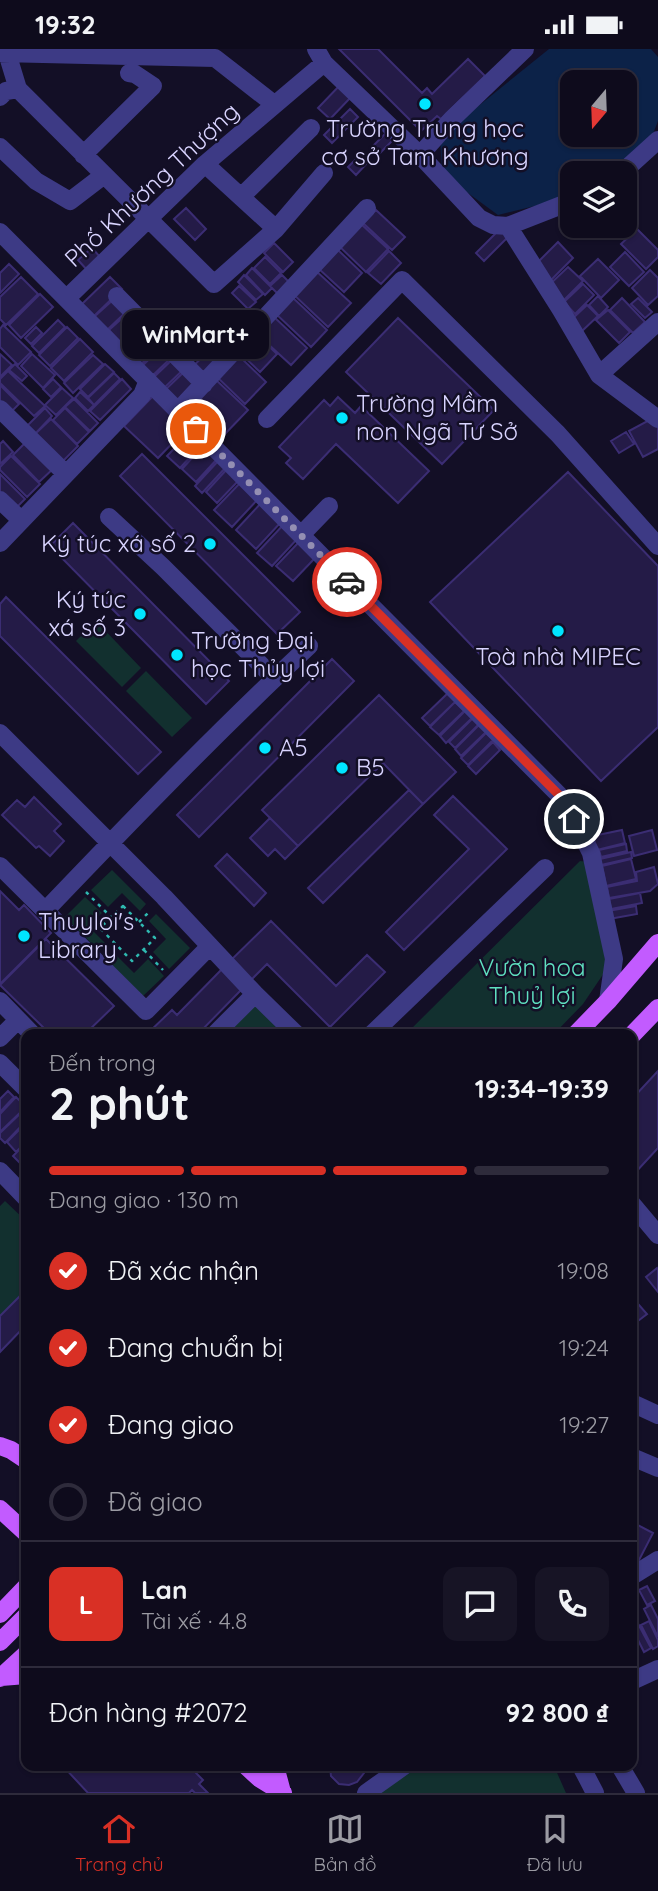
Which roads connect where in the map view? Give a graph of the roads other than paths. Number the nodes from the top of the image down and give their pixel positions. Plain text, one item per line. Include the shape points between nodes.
1 (525, 49) edge
2 (4, 53) edge
3 (161, 53) edge
4 (320, 56) edge
5 (129, 73) dead end
6 (18, 89) junction
7 (0, 97) edge
8 (274, 104) junction
9 (311, 128) dead end
10 (658, 140) edge
11 (0, 147) edge
12 (83, 155) junction
13 (420, 155) junction
14 (634, 161) edge
15 (205, 163) junction
16 (324, 173) dead end
17 (104, 175) junction
18 (241, 197) junction
19 (560, 206) edge
20 (367, 208) dead end
21 (148, 220) junction
22 (508, 226) junction
23 (276, 229) junction
24 (0, 232) edge
25 (117, 296) dead end
26 (67, 298) junction
27 (658, 322) edge
28 (598, 375) junction
29 (204, 384) junction
30 (149, 389) junction
31 (0, 409) edge
32 (178, 411) junction
33 (267, 419) dead end
34 (658, 419) edge
35 (65, 473) junction
36 (0, 500) edge
37 (329, 506) dead end
38 (109, 517) dead end
39 (21, 520) junction
40 (300, 535) junction
41 (0, 543) edge
42 (658, 546) edge
43 (309, 646) dead end
44 (274, 678) junction
45 (1, 737) edge
46 (110, 843) junction
47 (0, 866) edge
48 (545, 869) dead end
49 (45, 911) junction
50 (658, 943) edge
51 (210, 946) junction
52 (255, 994) junction
53 (0, 1001) edge
54 (608, 1001) junction
55 (658, 1008) edge
56 (18, 1020) junction
57 (27, 1029) edge
58 (220, 1029) edge
59 (291, 1029) edge
60 (377, 1029) edge
61 (581, 1029) edge
62 (637, 1030) edge
63 (0, 1038) edge
64 (0, 1063) edge
65 (21, 1084) edge
66 (2, 1179) edge
67 (21, 1194) edge
68 (637, 1210) edge
69 (658, 1235) edge
70 (637, 1405) edge
71 (658, 1415) edge
72 (637, 1459) edge
73 (658, 1468) edge
74 (0, 1509) edge
75 (21, 1528) edge
76 (658, 1560) edge
77 (637, 1573) edge
78 (21, 1592) edge
79 (2, 1611) edge
80 (21, 1614) edge
81 (21, 1621) edge
82 (0, 1642) edge
83 (21, 1659) edge
84 (656, 1674) edge
85 (21, 1675) edge
86 (1, 1677) edge
87 (637, 1680) edge
88 (251, 1771) edge
89 (276, 1771) edge
90 (397, 1771) edge
91 (584, 1771) edge
92 (623, 1771) edge
93 (282, 1792) edge
94 (366, 1793) edge
95 (595, 1793) edge
96 (636, 1793) edge

1 - 13 street
2 - 3 street
2 - 6 street
3 - 8 street via 215,58
4 - 8 street, Phố Khương Thượng
4 - 13 street, Phố Khương Thượng
5 - 12 street via 153,86
6 - 7 street
6 - 12 street
8 - 15 street, Phố Khương Thượng
9 - 18 street
10 - 14 street
11 - 17 street via 36,181 70,201
12 - 17 street
13 - 22 street, Phố Khương Thượng via 479,218
15 - 18 street
15 - 21 street, Phố Khương Thượng
16 - 23 street
17 - 21 street
18 - 23 street
19 - 22 street
20 - 29 street
21 - 23 street via 214,284
21 - 26 street, Phố Khương Thượng
22 - 28 street
24 - 26 street
25 - 29 street
26 - 30 street, Phố Khương Thượng
27 - 28 street
28 - 34 street
29 - 32 street
30 - 32 street, Phố Khương Thượng
30 - 35 street
31 - 35 street
32 - 40 street, Phố Khương Thượng
33 - 42 street via 402,280 558,434
35 - 39 street
36 - 39 street
37 - 40 street
38 - 44 street
39 - 41 street
40 - 54 street, Phố Khương Thượng via 565,801 591,853 614,959
43 - 44 street
44 - 46 street
45 - 46 street
46 - 49 street
46 - 51 street
47 - 49 street
48 - 60 street
49 - 51 street via 146,1011
50 - 54 main road
51 - 52 street
52 - 58 street
52 - 59 street
53 - 56 street
54 - 61 main road
55 - 62 main road
56 - 57 street
56 - 63 street
64 - 65 street
66 - 67 street
68 - 69 street
70 - 71 street
72 - 73 street
74 - 75 main road
76 - 77 street
78 - 79 main road
79 - 80 main road
81 - 82 main road
83 - 86 main road
84 - 87 street
85 - 86 main road
88 - 93 main road
89 - 93 main road
90 - 94 street
91 - 95 street
92 - 96 street

